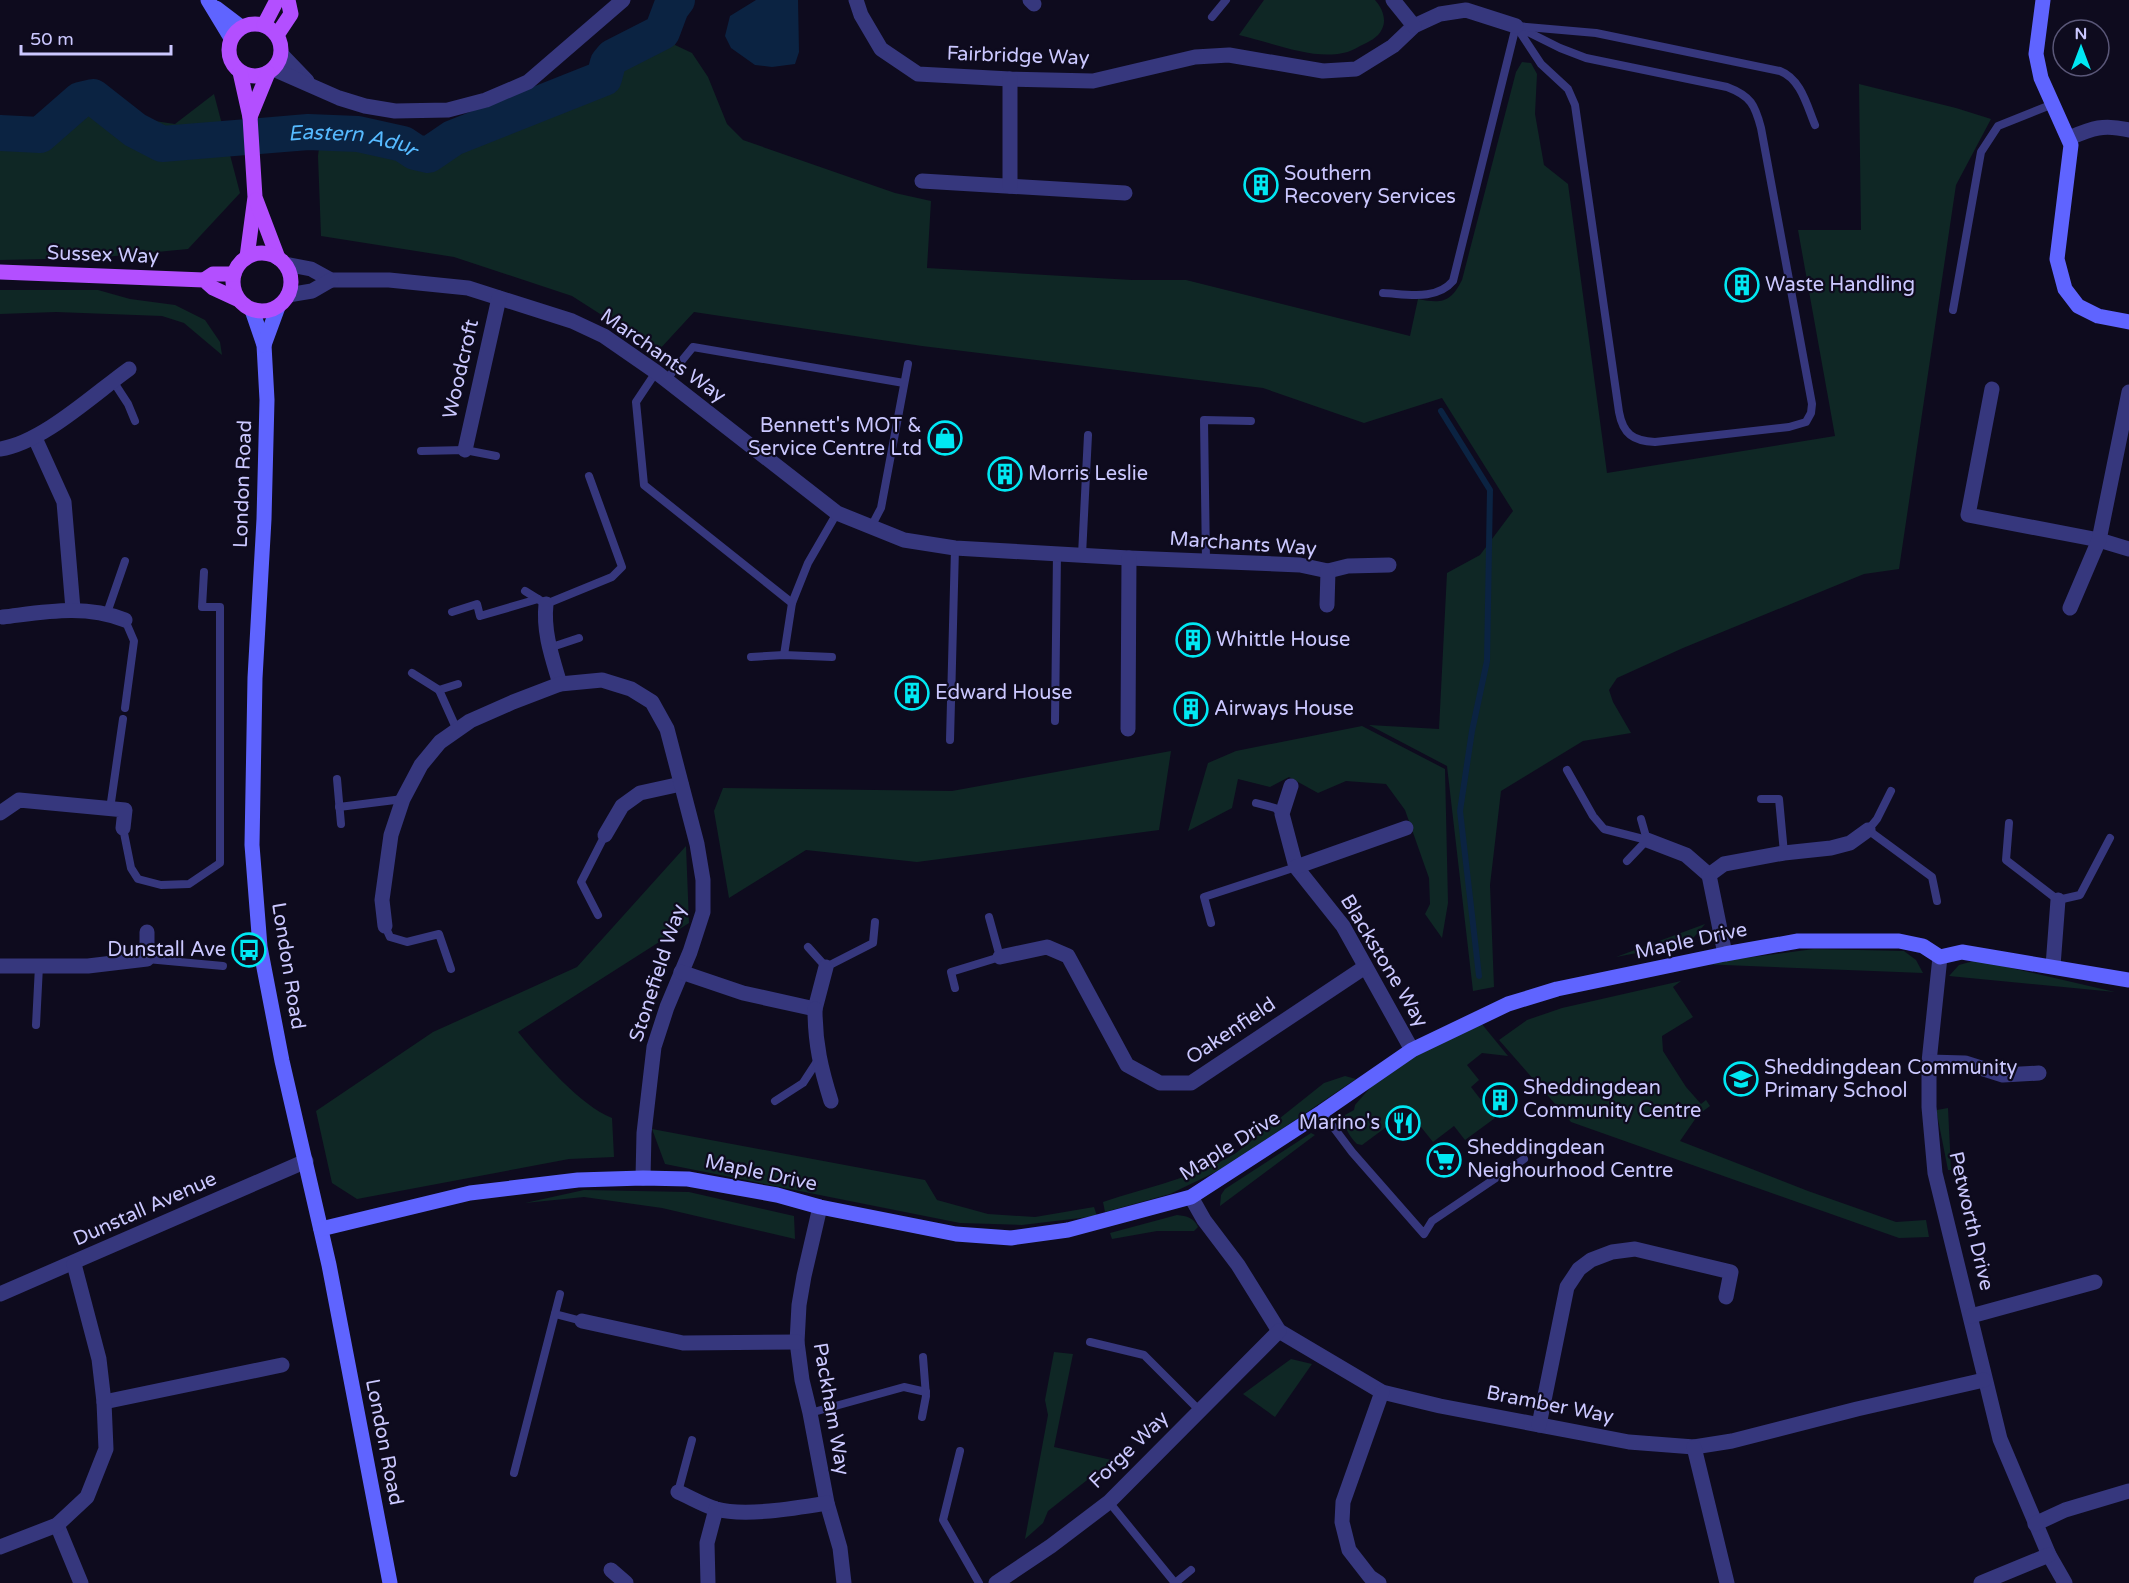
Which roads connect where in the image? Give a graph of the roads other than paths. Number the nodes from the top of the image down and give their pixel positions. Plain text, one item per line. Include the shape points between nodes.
1 (277, 0) edge
2 (288, 0) edge
3 (623, 0) edge
4 (855, 0) edge
5 (1226, 0) edge
6 (1393, 0) edge
7 (2043, 0) edge
8 (210, 2) edge
9 (1212, 17) dead end
10 (264, 25) junction
11 (1414, 26) junction
12 (1516, 26) junction
13 (236, 33) junction
14 (277, 35) junction
15 (281, 54) junction
16 (270, 71) junction
17 (240, 72) junction
18 (1010, 79) junction
19 (311, 85) junction
20 (2053, 104) junction
21 (250, 117) junction
22 (1815, 125) dead end
23 (2129, 130) edge
24 (2069, 138) junction
25 (922, 181) dead end
26 (1010, 186) junction
27 (1125, 193) dead end
28 (255, 197) junction
29 (247, 257) junction
30 (281, 261) junction
31 (0, 272) edge
32 (234, 274) junction
33 (204, 280) junction
34 (331, 280) junction
35 (1383, 292) dead end
36 (499, 298) junction
37 (239, 300) junction
38 (283, 301) junction
39 (252, 310) junction
40 (1953, 310) dead end
41 (2129, 322) edge
42 (264, 345) junction
43 (908, 364) dead end
44 (129, 369) dead end
45 (661, 376) junction
46 (113, 381) junction
47 (904, 383) junction
48 (1992, 389) dead end
49 (2129, 392) edge
50 (135, 421) dead end
51 (1251, 421) dead end
52 (1088, 435) dead end
53 (34, 438) junction
54 (0, 449) edge
55 (465, 450) junction
56 (422, 451) dead end
57 (496, 456) dead end
58 (588, 476) dead end
59 (837, 513) junction
60 (871, 527) junction
61 (2099, 540) junction
62 (955, 548) junction
63 (2129, 549) edge
64 (1057, 553) junction
65 (1082, 555) junction
66 (1129, 558) junction
67 (125, 561) dead end
68 (1206, 562) junction
69 (1389, 565) dead end
70 (1328, 571) junction
71 (204, 572) dead end
72 (525, 591) dead end
73 (542, 601) junction
74 (792, 603) junction
75 (1327, 605) dead end
76 (2070, 608) dead end
77 (73, 609) junction
78 (452, 612) dead end
79 (107, 613) junction
80 (2, 618) edge
81 (124, 620) joint
82 (579, 638) dead end
83 (549, 648) junction
84 (784, 655) junction
85 (751, 657) dead end
86 (832, 657) dead end
87 (412, 673) dead end
88 (458, 684) dead end
89 (560, 684) junction
90 (439, 690) junction
91 (125, 708) dead end
92 (123, 719) dead end
93 (1055, 721) dead end
94 (1128, 729) dead end
95 (457, 730) junction
96 (950, 740) dead end
97 (1567, 770) dead end
98 (337, 779) dead end
99 (681, 784) junction
100 (1291, 786) dead end
101 (1891, 791) dead end
102 (403, 799) junction
103 (1761, 799) dead end
104 (1256, 803) dead end
105 (339, 807) junction
106 (110, 809) junction
107 (0, 813) edge
108 (1282, 814) junction
109 (1641, 819) dead end
110 (2009, 823) dead end
111 (341, 824) dead end
112 (123, 828) joint
113 (1406, 828) dead end
114 (1868, 830) junction
115 (605, 835) joint
116 (2110, 838) dead end
117 (1647, 840) junction
118 (1784, 853) junction
119 (1627, 861) dead end
120 (1296, 867) junction
121 (1709, 874) junction
122 (2058, 900) junction
123 (1937, 901) dead end
124 (598, 915) dead end
125 (989, 917) dead end
126 (875, 922) dead end
127 (1211, 924) dead end
128 (385, 926) joint
129 (147, 932) dead end
130 (808, 947) dead end
131 (1725, 954) junction
132 (1000, 957) junction
133 (1940, 957) junction
134 (147, 959) junction
135 (0, 966) edge
136 (39, 966) junction
137 (223, 966) dead end
138 (2053, 966) junction
139 (826, 967) junction
140 (1365, 967) junction
141 (451, 969) dead end
142 (681, 972) junction
143 (2129, 980) edge
144 (955, 988) dead end
145 (815, 1009) junction
146 (36, 1025) dead end
147 (1412, 1050) junction
148 (818, 1060) junction
149 (1929, 1062) junction
150 (2039, 1073) dead end
151 (775, 1101) dead end
152 (831, 1101) dead end
153 (1322, 1112) junction
154 (1524, 1159) dead end
155 (306, 1161) junction
156 (643, 1178) junction
157 (1191, 1197) junction
158 (820, 1207) junction
159 (321, 1229) junction
160 (74, 1264) junction
161 (2095, 1282) dead end
162 (0, 1294) edge
163 (560, 1294) dead end
164 (1726, 1297) dead end
165 (555, 1314) junction
166 (1971, 1316) junction
167 (582, 1321) joint
168 (1279, 1332) junction
169 (797, 1342) junction
170 (1090, 1342) dead end
171 (924, 1357) dead end
172 (282, 1365) dead end
173 (1984, 1380) junction
174 (926, 1392) junction
175 (1382, 1392) junction
176 (104, 1402) junction
177 (1199, 1410) junction
178 (810, 1413) junction
179 (922, 1417) dead end
180 (1539, 1425) junction
181 (692, 1440) dead end
182 (1694, 1447) junction
183 (960, 1451) dead end
184 (514, 1473) dead end
185 (2129, 1491) edge
186 (678, 1492) joint
187 (1109, 1502) junction
188 (827, 1503) junction
189 (716, 1509) junction
190 (2035, 1524) junction
191 (57, 1525) junction
192 (0, 1547) edge
193 (2049, 1555) junction
194 (611, 1570) dead end
195 (1191, 1570) dead end
196 (81, 1583) edge
197 (390, 1583) edge
198 (626, 1583) edge
199 (708, 1583) edge
200 (844, 1583) edge
201 (979, 1583) edge
202 (996, 1583) edge
203 (1175, 1583) edge
204 (1379, 1583) edge
205 (1727, 1583) edge
206 (1982, 1583) edge
207 (2065, 1583) edge

1 - 10 main road
2 - 14 main road via 291,14
3 - 19 street via 528,82 465,106 395,111 353,102
4 - 18 street, Fairbridge Way via 881,49 918,74
5 - 9 lane
6 - 11 street
7 - 20 street via 2036,54
8 - 13 street
10 - 13 main road via 257,23
10 - 14 main road
11 - 12 street, Fairbridge Way via 1440,14 1466,10
11 - 18 street, Fairbridge Way via 1393,46 1356,69 1323,71 1229,55 1195,57 1094,81
12 - 12 lane via 1586,58 1728,87 1750,99 1761,128 1812,404 1806,422 1654,442 1638,440 1624,430 1575,105 1568,88 1541,64
12 - 22 lane via 1596,33 1780,70 1794,81
12 - 35 lane via 1454,280 1432,294
13 - 17 main road via 228,48 233,66
14 - 15 main road
15 - 16 main road
15 - 19 street
16 - 17 main road via 259,76
16 - 19 street
16 - 21 main road
17 - 21 main road
18 - 26 street
20 - 24 street
20 - 40 lane via 1998,126 1981,152
21 - 28 main road
23 - 24 street via 2095,127
24 - 41 street via 2057,259 2065,289 2078,306 2098,316
25 - 26 street
26 - 27 street
28 - 29 main road
28 - 30 main road
29 - 30 main road via 268,254
29 - 32 main road
30 - 34 street, Marchants Way via 311,269
30 - 38 main road via 290,274 291,285
31 - 33 main road, Sussex Way
32 - 33 main road, Sussex Way via 213,274
32 - 37 main road via 234,292
33 - 37 main road, Sussex Way
34 - 36 street, Marchants Way via 389,280 468,288
34 - 38 street, Marchants Way
36 - 45 street, Marchants Way via 572,321 604,336
36 - 55 street, Woodcroft
37 - 39 main road
38 - 39 main road via 261,312
38 - 42 street, London Road
39 - 42 street, London Road
42 - 155 street, London Road via 267,400 252,845 260,947
43 - 47 lane
44 - 46 street
45 - 47 lane via 693,347
45 - 59 street, Marchants Way
45 - 74 lane via 636,402 644,485
46 - 50 lane
46 - 53 street
47 - 60 lane via 881,507
48 - 61 street via 1968,515
49 - 61 street
51 - 68 lane via 1204,420
52 - 65 lane
53 - 54 street
53 - 77 street via 64,501
55 - 56 lane
55 - 57 lane
58 - 73 lane via 621,567 612,577
59 - 60 street, Marchants Way
59 - 74 lane via 808,563
60 - 62 street, Marchants Way via 904,540
61 - 63 street
61 - 76 street
62 - 64 street, Marchants Way
62 - 96 lane
64 - 65 street, Marchants Way
64 - 93 lane
65 - 66 street, Marchants Way
66 - 68 street, Marchants Way
66 - 94 street
67 - 79 lane
68 - 70 street, Marchants Way via 1300,565
69 - 70 street, Marchants Way via 1348,566
70 - 75 street
71 - 112 lane via 202,607 220,607 220,863 189,884 162,885 138,879 131,868
72 - 73 lane
73 - 78 lane via 480,616 477,604
73 - 83 street
74 - 84 lane
77 - 79 street
77 - 80 street
79 - 81 street
81 - 91 lane via 134,641
82 - 83 lane
83 - 89 street
84 - 85 lane
84 - 86 lane
87 - 90 lane
88 - 90 lane
89 - 95 street, Stonefield Way
89 - 99 street, Stonefield Way via 602,680 631,689 652,702 667,729
90 - 95 lane
92 - 106 lane
95 - 102 street, Stonefield Way via 440,742
97 - 117 lane via 1604,829
98 - 105 lane
99 - 115 street via 640,793 621,806
99 - 142 street, Stonefield Way via 697,844 703,912
100 - 108 street
101 - 114 lane
102 - 105 lane
102 - 128 street, Stonefield Way via 391,835 384,876
103 - 118 lane via 1779,799
104 - 108 lane
105 - 111 lane
106 - 107 street via 20,800
106 - 112 street via 125,810
108 - 120 street, Blackstone Way
109 - 117 lane
110 - 122 lane via 2006,860
113 - 120 street
114 - 118 street via 1850,843
114 - 123 lane via 1932,877
115 - 124 lane via 581,882
116 - 122 lane via 2080,895
117 - 119 lane
117 - 121 street via 1686,855
118 - 121 street via 1724,864
120 - 127 lane via 1204,897
120 - 140 street, Blackstone Way via 1343,926
121 - 131 street
122 - 138 street
125 - 132 lane
126 - 139 lane via 873,944
128 - 141 lane via 390,937 407,942 439,934
129 - 134 street
130 - 139 lane
131 - 133 street, Maple Drive via 1798,941 1899,941 1923,946
131 - 147 street, Maple Drive via 1537,995 1499,1008
132 - 140 street, Oakenfield via 1047,947 1068,956 1127,1065 1160,1083 1191,1083
132 - 144 lane via 951,972
133 - 138 street via 1962,952
133 - 149 street, Petworth Drive
134 - 136 street via 88,966
134 - 137 lane
135 - 136 street
136 - 146 lane
138 - 143 street
139 - 145 street
140 - 147 street, Blackstone Way
142 - 145 street via 742,993
142 - 156 street, Stonefield Way via 654,1047
145 - 148 street
147 - 153 street, Maple Drive
148 - 151 lane via 804,1083
148 - 152 street
149 - 150 street via 1965,1063 2003,1075
149 - 166 street, Petworth Drive via 1935,1173
153 - 154 lane via 1424,1234 1432,1221
153 - 157 street, Maple Drive
155 - 159 street, London Road
155 - 160 street, Dunstall Avenue
156 - 158 street, Maple Drive via 688,1179
156 - 159 street, Maple Drive via 578,1180 470,1193
157 - 158 street, Maple Drive via 1068,1230 1011,1238 956,1234
157 - 168 street, Bramber Way
158 - 169 street, Packham Way via 799,1305
159 - 197 street, London Road
160 - 162 street, Dunstall Avenue
160 - 176 street via 99,1359
161 - 166 street, Petworth Drive
163 - 165 lane
164 - 180 street via 1731,1272 1635,1249 1612,1252 1585,1264 1567,1287
165 - 167 lane
165 - 184 lane
166 - 173 street, Petworth Drive
167 - 169 street via 683,1343
168 - 175 street, Bramber Way
168 - 177 street, Forge Way
169 - 178 street, Packham Way
170 - 177 lane via 1144,1355
171 - 174 lane
172 - 176 street
173 - 182 street, Bramber Way
173 - 190 street, Petworth Drive via 2000,1439
174 - 178 lane via 903,1387
174 - 179 lane
175 - 180 street, Bramber Way
175 - 204 street via 1343,1502 1342,1522 1349,1550
176 - 191 street via 106,1449 87,1497
177 - 187 street, Forge Way
178 - 188 street, Packham Way
180 - 182 street, Bramber Way via 1629,1442
181 - 186 lane
182 - 205 street
183 - 201 lane via 943,1520
185 - 190 street via 2065,1510
186 - 189 street
187 - 202 street, Forge Way
187 - 203 lane
188 - 189 street via 736,1512
188 - 200 street, Packham Way via 840,1548
189 - 199 street via 707,1543
190 - 193 street, Petworth Drive
191 - 192 street
191 - 196 street
193 - 206 street
193 - 207 street, Petworth Drive
194 - 198 street
195 - 203 lane

